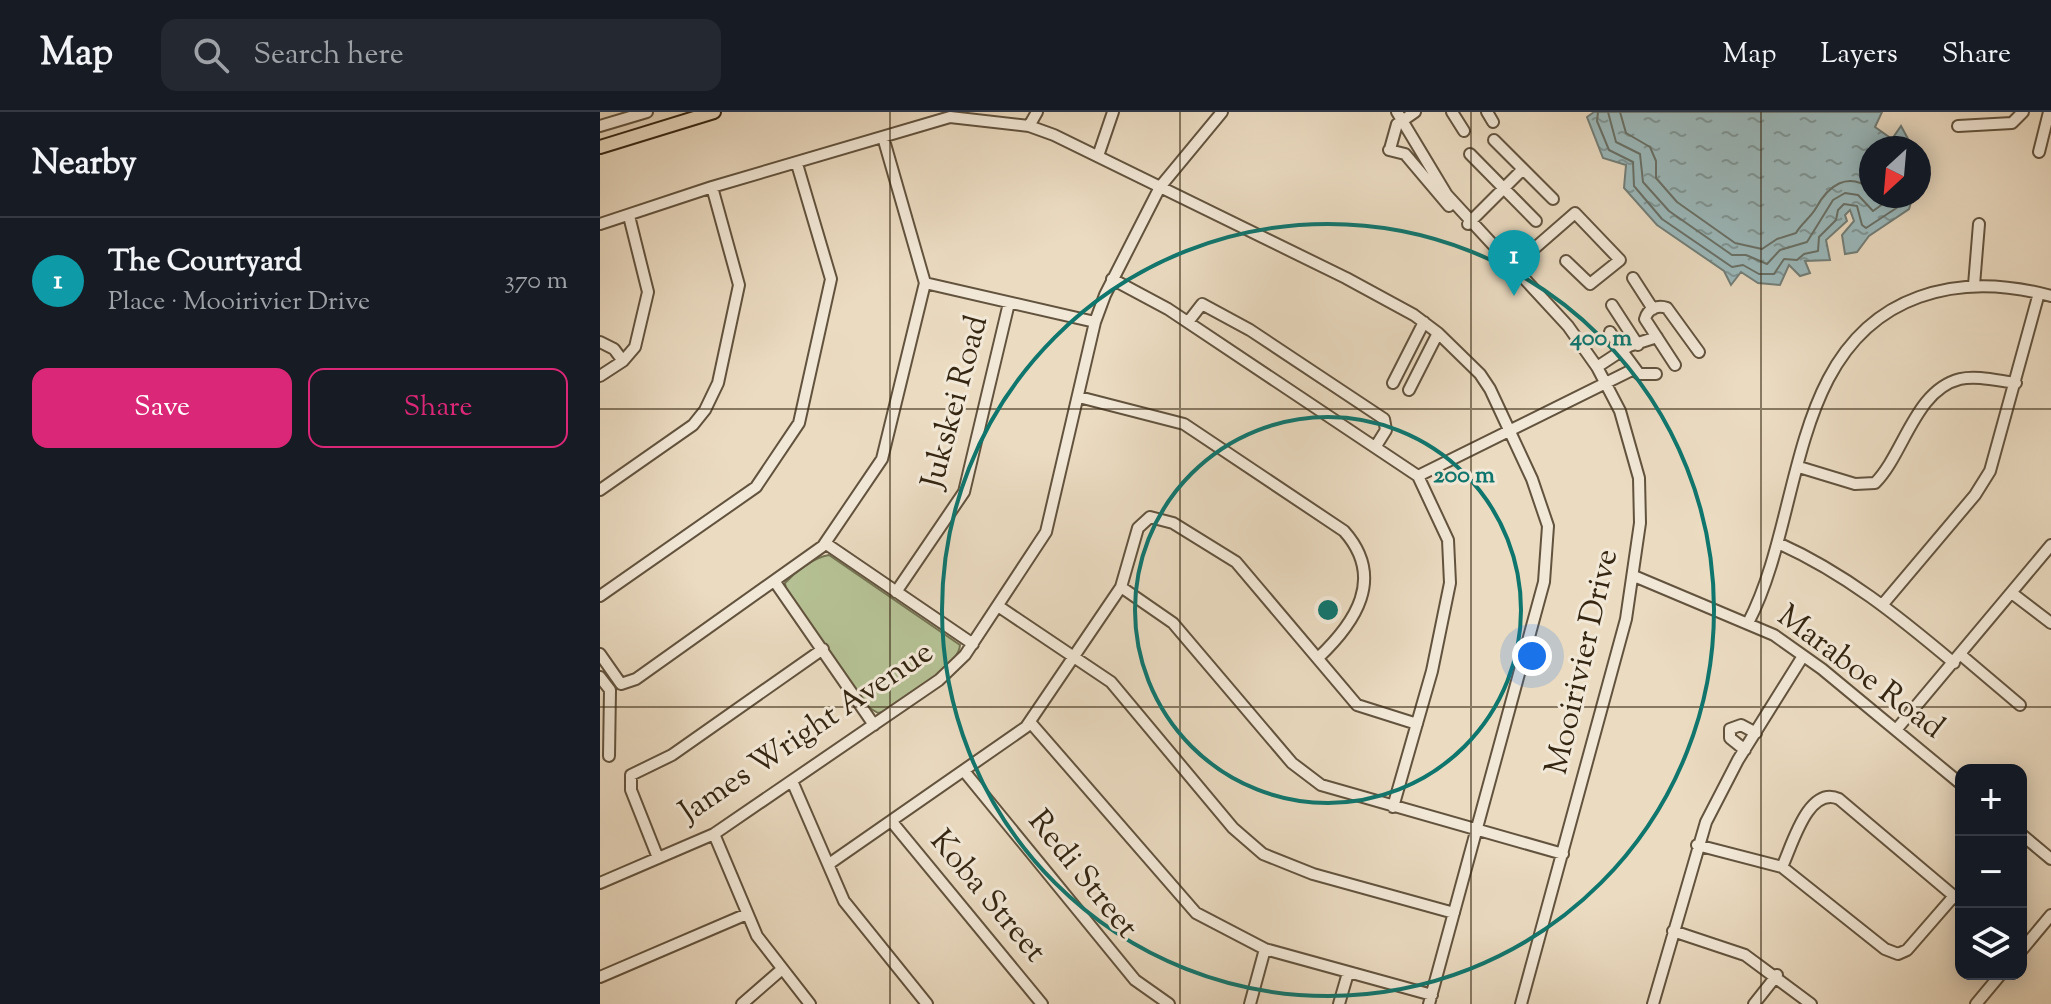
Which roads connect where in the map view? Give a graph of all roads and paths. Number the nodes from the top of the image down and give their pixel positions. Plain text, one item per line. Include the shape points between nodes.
1 (604, 112) edge
2 (647, 112) edge
3 (714, 112) edge
4 (1037, 112) edge
5 (1113, 112) edge
6 (1222, 112) edge
7 (1390, 112) edge
8 (1415, 112) edge
9 (1452, 112) edge
10 (2023, 112) edge
11 (2049, 112) edge
12 (1399, 119) edge
13 (604, 125) edge
14 (1029, 126) junction
15 (1958, 126) dead end
16 (1464, 131) dead end
17 (883, 137) junction
18 (1494, 140) dead end
19 (600, 147) edge
20 (2039, 152) dead end
21 (1470, 154) dead end
22 (1098, 156) junction
23 (797, 164) junction
24 (1523, 169) junction
25 (712, 187) junction
26 (1160, 187) junction
27 (1504, 188) junction
28 (1553, 199) dead end
29 (1451, 207) junction
30 (629, 216) junction
31 (1536, 221) dead end
32 (1470, 223) junction
33 (600, 224) edge
34 (1979, 224) dead end
35 (1566, 261) dead end
36 (1513, 267) junction
37 (1633, 278) dead end
38 (1112, 279) junction
39 (925, 283) junction
40 (1974, 285) junction
41 (2039, 293) junction
42 (2051, 296) edge
43 (1009, 303) junction
44 (1612, 305) dead end
45 (1653, 309) junction
46 (1095, 322) junction
47 (1188, 322) junction
48 (1424, 322) junction
49 (1610, 332) dead end
50 (1438, 333) junction
51 (1657, 337) junction
52 (600, 342) edge
53 (1638, 345) junction
54 (1699, 352) dead end
55 (1623, 353) junction
56 (623, 361) junction
57 (1675, 365) dead end
58 (1597, 367) junction
59 (1634, 369) junction
60 (1656, 374) dead end
61 (600, 376) edge
62 (1393, 383) dead end
63 (1605, 383) junction
64 (2016, 383) junction
65 (1409, 390) dead end
66 (1079, 397) junction
67 (1509, 430) junction
68 (1376, 446) junction
69 (1799, 467) junction
70 (1418, 476) junction
71 (600, 490) edge
72 (825, 543) junction
73 (1778, 543) junction
74 (2051, 545) edge
75 (1634, 576) junction
76 (775, 582) junction
77 (1121, 587) junction
78 (896, 592) junction
79 (2013, 594) junction
80 (600, 596) edge
81 (1883, 604) junction
82 (998, 606) junction
83 (1748, 623) junction
84 (2051, 623) edge
85 (973, 644) junction
86 (823, 649) junction
87 (600, 654) edge
88 (1074, 656) junction
89 (1803, 656) junction
90 (1318, 658) junction
91 (1957, 659) junction
92 (600, 677) edge
93 (621, 684) junction
94 (605, 693) edge
95 (2020, 705) dead end
96 (1030, 722) junction
97 (1417, 724) junction
98 (874, 725) junction
99 (1896, 730) junction
100 (1756, 733) junction
101 (1745, 750) junction
102 (609, 756) dead end
103 (964, 771) junction
104 (1955, 779) edge
105 (792, 781) junction
106 (1393, 807) junction
107 (892, 822) junction
108 (1477, 831) junction
109 (714, 834) junction
110 (2023, 836) edge
111 (1697, 845) junction
112 (1563, 854) junction
113 (658, 858) junction
114 (2051, 859) edge
115 (829, 864) junction
116 (1782, 867) junction
117 (600, 883) edge
118 (1955, 897) edge
119 (1955, 901) edge
120 (1454, 913) junction
121 (747, 914) junction
122 (2051, 915) edge
123 (1673, 931) junction
124 (2027, 944) edge
125 (1265, 949) junction
126 (781, 970) junction
127 (1348, 973) junction
128 (1777, 975) junction
129 (600, 977) edge
130 (1996, 980) edge
131 (1431, 1000) edge
132 (742, 1004) edge
133 (810, 1004) edge
134 (927, 1004) edge
135 (1042, 1004) edge
136 (1169, 1004) edge
137 (1250, 1004) edge
138 (1339, 1004) edge
139 (1521, 1004) edge
140 (1653, 1004) edge
141 (1754, 1004) edge
142 (1811, 1004) edge
143 (1976, 1004) edge

1 - 13 street
2 - 13 street
3 - 19 main road
4 - 14 street
5 - 22 street
6 - 26 street, James Wright Avenue
7 - 12 street, Mooirivier Drive
8 - 12 street
9 - 16 street
10 - 15 street via 2012,123
11 - 20 street
12 - 29 street, Mooirivier Drive via 1429,180
12 - 29 street via 1390,150 1405,154
12 - 32 street, Mooirivier Drive via 1433,177
14 - 17 street via 950,117
14 - 22 street
17 - 23 street
17 - 39 street
18 - 24 street
21 - 27 street
22 - 26 street
23 - 25 street
23 - 80 street via 831,279 799,423 756,487
24 - 27 street
24 - 28 street
25 - 30 street
25 - 71 street via 739,285 718,383 693,425
26 - 38 street, James Wright Avenue
26 - 48 street
27 - 31 street
27 - 32 street
29 - 32 street, Mooirivier Drive
30 - 33 street
30 - 56 street via 648,292 635,347
32 - 36 street, Mooirivier Drive
34 - 40 street
35 - 36 street via 1590,284 1620,260 1575,213
36 - 58 street, Mooirivier Drive via 1568,326
37 - 45 street
38 - 46 street, James Wright Avenue
38 - 47 street
39 - 43 street
39 - 72 street via 882,459
40 - 41 street
40 - 69 street via 1899,304 1853,341 1824,387
41 - 42 street
41 - 64 street
43 - 46 street
43 - 78 street, Jukskei Road via 964,492
44 - 53 street
45 - 51 street via 1645,319
45 - 54 street via 1667,308
46 - 66 street, James Wright Avenue
47 - 68 street
47 - 68 street via 1202,304 1274,345 1384,419 1386,430
48 - 50 street
48 - 62 street
49 - 55 street
50 - 65 street
50 - 67 street via 1480,374
51 - 53 street
51 - 57 street
52 - 56 street
53 - 55 street
55 - 58 street
55 - 59 street
56 - 61 street
58 - 63 street, Mooirivier Drive
59 - 60 street via 1643,376
59 - 63 street
63 - 67 street
63 - 75 street, Mooirivier Drive via 1620,411 1639,478
64 - 69 street via 1975,378 1948,385 1922,409 1875,483 1855,484
64 - 81 street via 1990,471
66 - 82 street, James Wright Avenue via 1046,532
66 - 90 street via 1184,424 1344,531 1357,552 1362,591 1353,622
67 - 70 street
67 - 108 street via 1543,505 1548,558
68 - 70 street
69 - 73 street
70 - 97 street via 1444,529 1451,564 1445,620
72 - 76 street
72 - 78 street
73 - 81 street via 1842,575
73 - 83 street via 1770,577
74 - 79 street
75 - 83 street, Maraboe Road
75 - 112 street, Mooirivier Drive
76 - 86 street
76 - 93 street via 636,679
77 - 88 street
77 - 90 street via 1140,523 1163,518 1236,562
77 - 106 street via 1185,635 1307,776 1337,793
78 - 85 street
79 - 84 street
79 - 91 street
81 - 91 street
82 - 85 street, James Wright Avenue
82 - 88 street
83 - 89 street, Maraboe Road
85 - 98 street, James Wright Avenue via 939,680
86 - 98 street
86 - 113 street via 672,755 633,772 631,790
87 - 93 street
88 - 96 street
88 - 120 street via 1122,693 1233,828 1263,854 1313,874
89 - 99 street, Maraboe Road
89 - 100 street
90 - 97 street via 1357,705
91 - 95 street
91 - 99 street
92 - 94 street
93 - 94 street
94 - 102 street
96 - 103 street
96 - 125 street via 1183,902 1204,919
97 - 106 street
98 - 105 street, James Wright Avenue
99 - 104 street, Maraboe Road
100 - 101 street
100 - 101 street via 1741,725 1730,729 1730,738
101 - 111 street
103 - 107 street
103 - 136 street, Redi Street via 1135,980
105 - 109 street, James Wright Avenue
105 - 115 street
106 - 108 street
107 - 115 street
107 - 135 street, Koba Street
108 - 112 street
108 - 120 street
109 - 113 street, James Wright Avenue
109 - 121 street
110 - 114 street
111 - 116 street
111 - 123 street
112 - 139 street, Mooirivier Drive
113 - 117 street, James Wright Avenue
115 - 134 street via 848,907
116 - 118 street via 1812,805 1830,796
116 - 119 street via 1898,954
120 - 131 street
121 - 126 street
121 - 129 street
122 - 124 street
123 - 128 street via 1733,949
123 - 140 street
125 - 127 street
125 - 137 street
126 - 132 street
126 - 133 street
127 - 131 street
127 - 138 street
128 - 141 street
128 - 142 street
130 - 143 street

